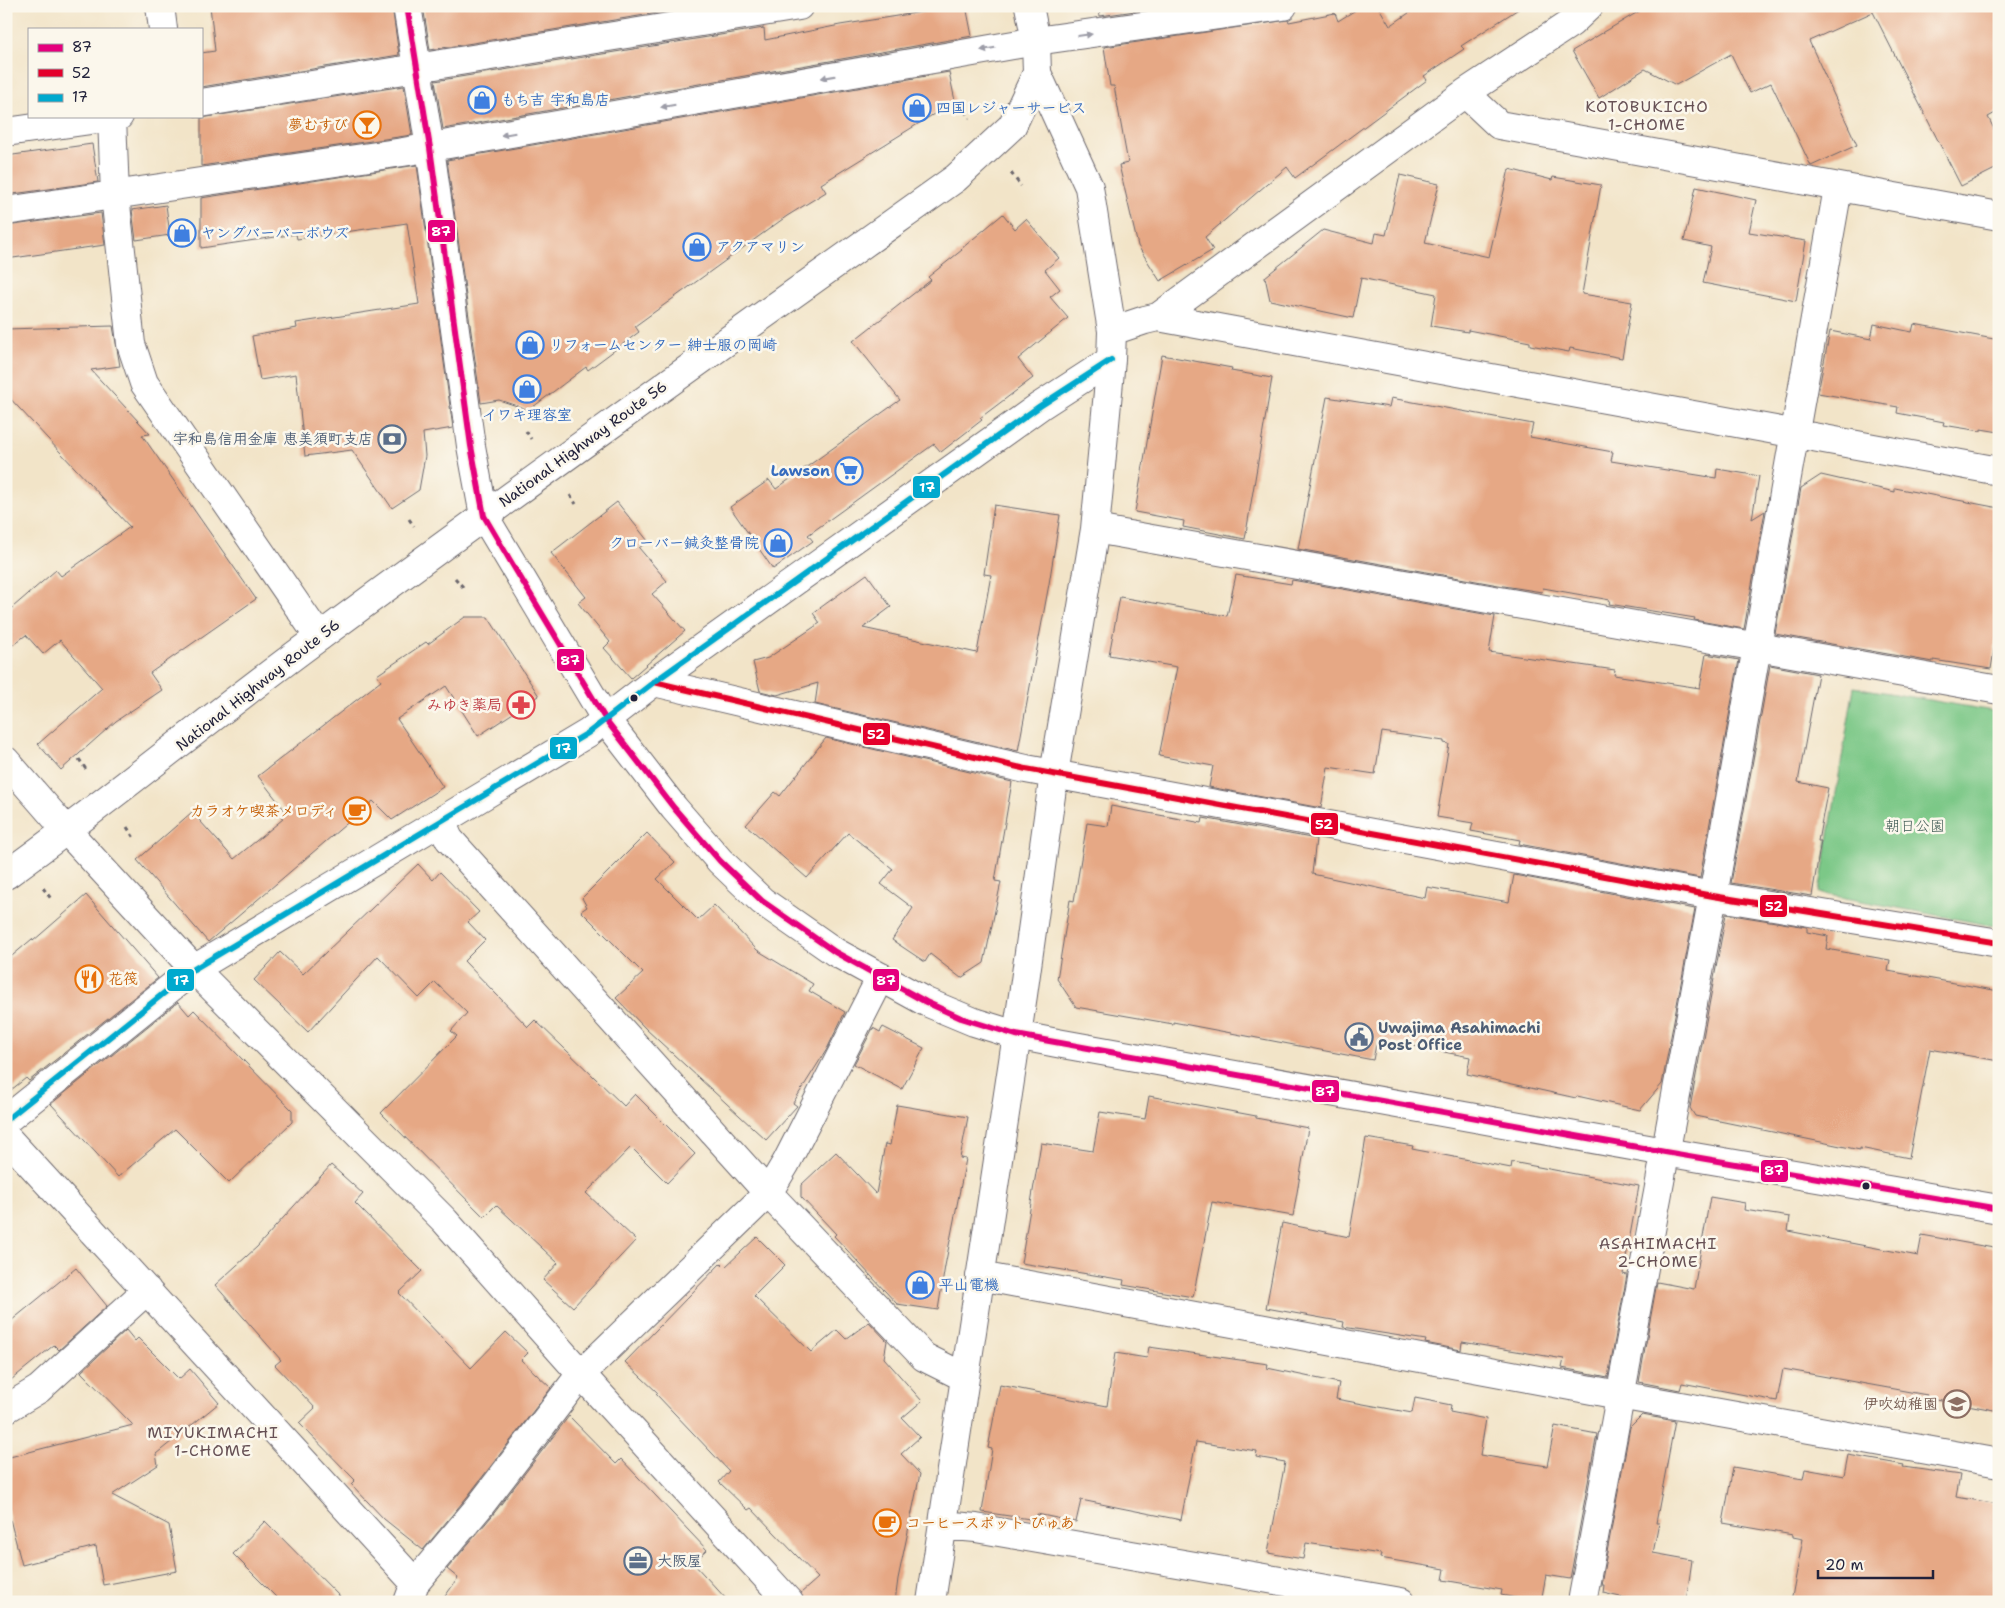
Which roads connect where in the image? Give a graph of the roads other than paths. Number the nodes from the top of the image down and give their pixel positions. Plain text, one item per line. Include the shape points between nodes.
1 (160, 6) edge
2 (407, 6) edge
3 (799, 6) edge
4 (1029, 6) edge
5 (1283, 6) edge
6 (1588, 6) edge
7 (163, 28) edge
8 (1036, 41) junction
9 (416, 68) junction
10 (1037, 73) junction
11 (1465, 92) junction
12 (202, 103) edge
13 (108, 118) edge
14 (115, 118) edge
15 (6, 132) edge
16 (430, 148) junction
17 (1838, 188) junction
18 (115, 195) junction
19 (6, 211) edge
20 (1999, 216) edge
21 (1158, 317) junction
22 (1112, 331) junction
23 (1111, 360) junction
24 (1794, 434) junction
25 (1999, 471) edge
26 (484, 516) junction
27 (1095, 530) junction
28 (319, 637) junction
29 (1756, 647) junction
30 (654, 682) junction
31 (1999, 690) edge
32 (606, 720) junction
33 (6, 761) edge
34 (1054, 774) junction
35 (441, 821) junction
36 (67, 831) junction
37 (6, 875) edge
38 (1713, 896) junction
39 (1999, 944) edge
40 (194, 969) junction
41 (881, 977) junction
42 (1016, 1035) junction
43 (6, 1120) edge
44 (6, 1137) edge
45 (1665, 1152) junction
46 (768, 1193) junction
47 (1999, 1209) edge
48 (980, 1276) junction
49 (147, 1290) junction
50 (582, 1374) junction
51 (964, 1377) junction
52 (1620, 1395) junction
53 (6, 1409) edge
54 (1999, 1462) edge
55 (943, 1525) junction
56 (411, 1592) edge
57 (789, 1602) edge
58 (931, 1602) edge
59 (1401, 1602) edge
60 (1582, 1602) edge

1 - 7 main road
2 - 9 main road
3 - 9 main road
4 - 8 main road, National Highway Route 56
8 -> 5 main road
6 - 11 main road via 1571,23
8 - 10 main road, National Highway Route 56
8 -> 16 main road
9 - 12 main road
9 - 16 main road
10 - 22 main road via 1089,187
10 - 26 main road, National Highway Route 56 via 1012,126 956,178
11 - 17 main road via 1498,125
11 - 21 main road
13 - 15 main road
14 - 18 main road
16 - 18 main road
16 - 26 main road via 471,446
17 - 20 main road
17 - 24 main road
18 - 19 main road
18 - 28 main road via 131,344 144,383
21 - 22 main road
21 - 24 main road
22 - 23 main road
23 - 27 main road
23 - 30 main road via 1040,406
24 - 25 main road
24 - 29 main road
26 - 28 main road, National Highway Route 56
26 - 32 main road
27 - 29 main road
27 - 34 main road
28 - 36 main road, National Highway Route 56
29 - 31 main road
29 - 38 main road
30 - 32 main road
30 - 34 main road
32 - 35 main road
32 - 41 main road via 674,808 727,868 762,901 834,952
33 - 36 main road
34 - 38 main road
34 - 42 main road
35 - 40 main road
35 - 46 main road via 449,839
36 - 37 main road, National Highway Route 56
36 - 40 main road
38 - 39 main road
38 - 45 main road
40 - 43 main road
40 - 50 main road via 445,1221
41 - 42 main road via 961,1018
41 - 46 main road
42 - 45 main road
42 - 48 main road
44 - 49 main road
45 - 47 main road
45 - 52 main road
46 - 50 main road
46 - 51 main road via 924,1357
48 - 51 main road
48 - 52 main road
49 - 53 main road via 39,1389
49 - 56 main road
50 - 56 main road
50 - 57 main road
51 - 55 main road
52 - 54 main road
52 - 60 main road
55 - 58 main road
55 - 59 main road via 976,1528

